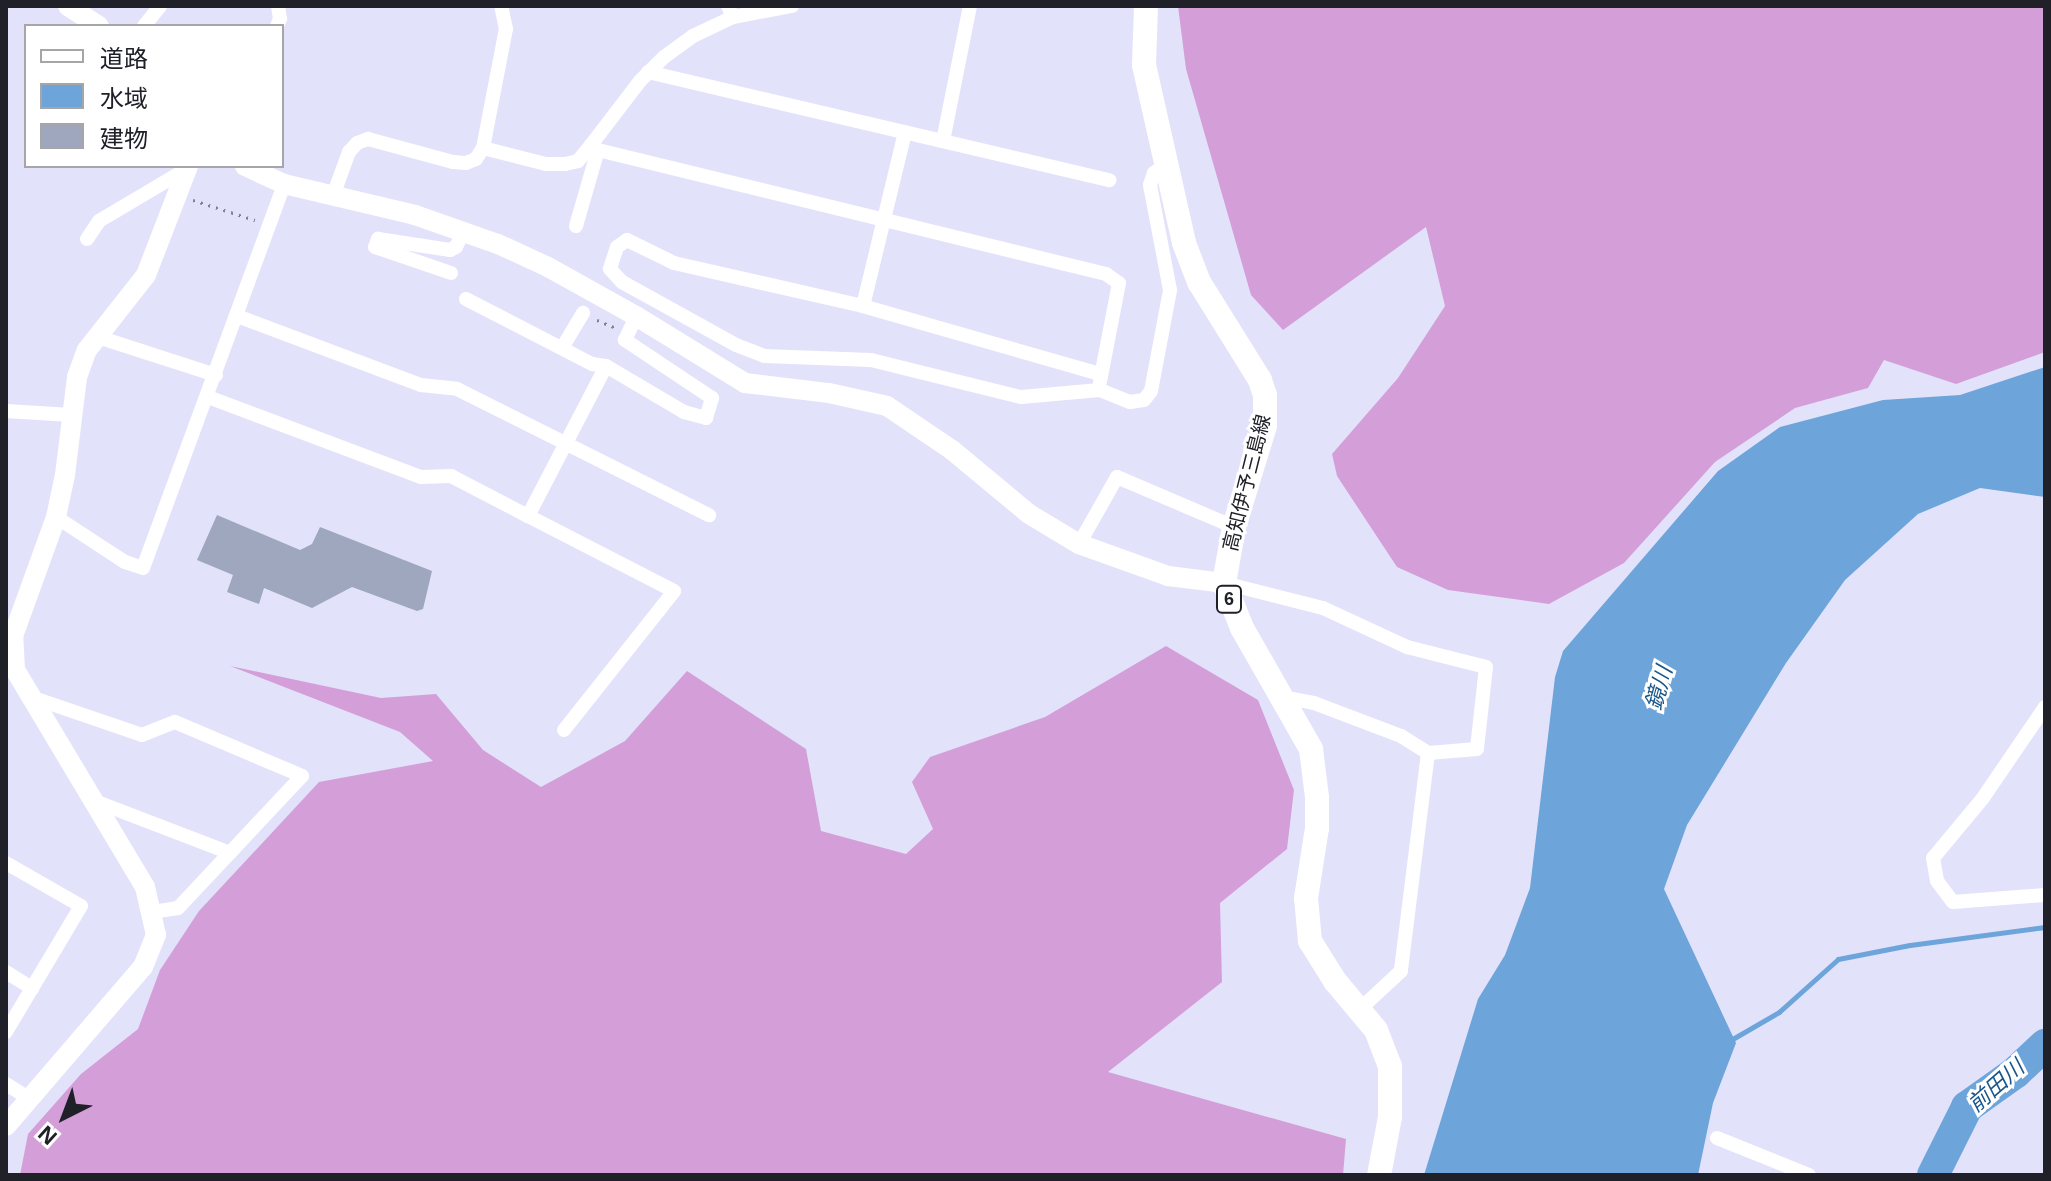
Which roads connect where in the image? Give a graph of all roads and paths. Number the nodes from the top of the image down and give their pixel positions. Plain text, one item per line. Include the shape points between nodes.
1 (68, 6) edge
2 (160, 6) edge
3 (501, 6) edge
4 (792, 6) edge
5 (970, 6) edge
6 (1146, 6) edge
7 (730, 12) edge
8 (96, 24) edge
9 (146, 24) edge
10 (648, 72) junction
11 (905, 132) junction
12 (943, 141) junction
13 (483, 148) junction
14 (595, 148) junction
15 (1166, 164) junction
16 (186, 168) edge
17 (249, 168) edge
18 (1110, 180) dead end
19 (284, 184) junction
20 (334, 193) junction
21 (189, 199) dead end
22 (881, 221) junction
23 (270, 224) junction
24 (576, 226) dead end
25 (463, 232) junction
26 (87, 239) dead end
27 (451, 273) dead end
28 (466, 299) dead end
29 (863, 306) junction
30 (583, 313) dead end
31 (237, 316) junction
32 (636, 316) junction
33 (98, 337) junction
34 (562, 348) junction
35 (606, 366) junction
36 (1100, 374) junction
37 (216, 375) junction
38 (1100, 390) junction
39 (208, 397) junction
40 (6, 411) edge
41 (71, 415) junction
42 (565, 443) junction
43 (709, 515) dead end
44 (528, 516) junction
45 (56, 517) junction
46 (1234, 527) junction
47 (1079, 544) junction
48 (1224, 583) junction
49 (10, 669) edge
50 (31, 697) junction
51 (1283, 697) junction
52 (2045, 707) edge
53 (564, 730) dead end
54 (1428, 753) junction
55 (92, 800) junction
56 (230, 853) junction
57 (6, 863) edge
58 (2045, 895) edge
59 (153, 912) junction
60 (6, 972) edge
61 (32, 988) junction
62 (1360, 1009) junction
63 (6, 1032) edge
64 (6, 1084) edge
65 (30, 1099) junction
66 (6, 1126) edge
67 (1717, 1138) dead end
68 (1379, 1175) edge
69 (1809, 1175) edge

1 - 8 street
2 - 9 street
3 - 13 street via 506,29
4 - 7 street
5 - 12 street
6 - 15 main road, 高知伊予三島線 / 6 via 1144,65
7 - 10 street
10 - 11 street
10 - 14 street
11 - 12 street
11 - 22 street
12 - 18 street
13 - 14 street via 565,164
13 - 20 street via 466,163 368,139 349,152
14 - 22 street
14 - 24 street
15 - 38 street via 1154,173 1150,185 1170,290 1151,391 1144,400 1130,402
15 - 46 main road, 高知伊予三島線 / 6 via 1190,262 1265,395 1265,426
16 - 26 street via 99,221
16 - 33 street via 146,275
17 - 19 street
19 - 20 street
19 - 23 street
20 - 25 street
21 - 23 path
22 - 29 street
22 - 36 street via 1106,274 1119,283
23 - 31 street
25 - 27 street via 450,250 378,239 375,247
25 - 32 street via 548,267
28 - 34 street
29 - 36 street
29 - 38 street via 674,263 627,240 617,247 610,269 622,282 764,356 871,360 1021,397
30 - 34 street
31 - 37 street
31 - 42 street via 421,385 457,389
32 - 35 street via 625,340 712,398 710,412 700,419 684,412
32 - 47 street via 745,383 887,406 952,450 1029,514
33 - 37 street
33 - 41 street via 77,377
34 - 35 street
35 - 42 street
36 - 38 street
37 - 39 street
39 - 44 street via 421,477 451,476
39 - 45 street via 143,568
40 - 41 street
41 - 45 street
42 - 43 street
42 - 44 street
44 - 53 street via 674,591
45 - 49 street via 17,623
46 - 47 street via 1117,477
46 - 48 main road, 高知伊予三島線 / 6
47 - 48 street via 1168,576
48 - 51 main road, 6 via 1242,628
48 - 54 street via 1323,608 1407,647 1486,667 1477,749
49 - 50 street
50 - 55 street
50 - 56 street via 142,735 175,722 302,776
51 - 54 street via 1314,703 1401,736
51 - 62 main road, 6 via 1311,749 1316,776 1317,828 1306,898 1310,941
52 - 58 street via 1983,798 1933,858 1937,881 1953,902
54 - 62 street via 1401,971
55 - 56 street
55 - 59 street via 145,887
56 - 59 street via 178,908
57 - 61 street via 81,906
59 - 65 street via 156,935 143,967
60 - 61 street
61 - 63 street
62 - 68 main road, 6 via 1384,1048 1392,1083
64 - 65 street
65 - 66 street
67 - 69 street

